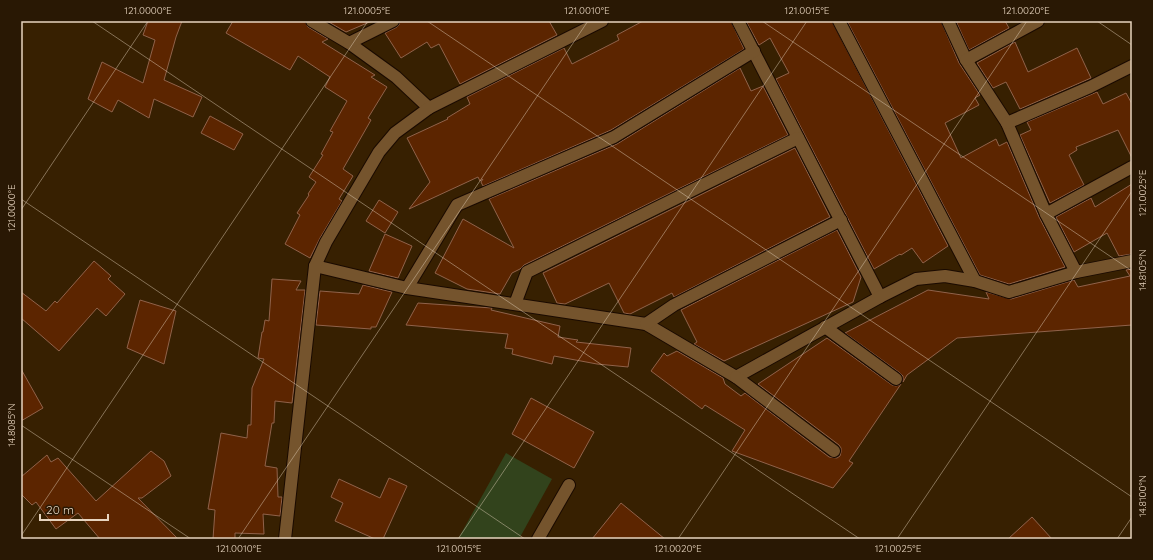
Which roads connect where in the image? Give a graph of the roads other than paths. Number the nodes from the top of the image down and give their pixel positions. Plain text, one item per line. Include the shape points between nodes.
1 (312, 21) edge
2 (393, 21) edge
3 (602, 21) edge
4 (738, 21) edge
5 (839, 21) edge
6 (948, 21) edge
7 (1038, 21) edge
8 (348, 44) junction
9 (754, 51) junction
10 (966, 60) junction
11 (1132, 66) edge
12 (429, 108) junction
13 (1007, 123) junction
14 (798, 138) junction
15 (1132, 167) edge
16 (1046, 214) junction
17 (841, 220) junction
18 (1132, 261) edge
19 (316, 266) junction
20 (1076, 272) junction
21 (975, 281) junction
22 (407, 288) junction
23 (880, 297) junction
24 (515, 304) junction
25 (646, 324) junction
26 (825, 328) junction
27 (736, 377) junction
28 (896, 379) dead end
29 (834, 451) dead end
30 (569, 485) dead end
31 (285, 539) edge
32 (538, 539) edge

1 - 8 street
2 - 8 street
3 - 12 street
4 - 9 street
5 - 21 street
6 - 10 street
7 - 10 street
8 - 12 street via 396,77
9 - 14 street
9 - 22 street via 614,137 457,205
10 - 13 street
11 - 13 street
12 - 19 street via 395,133 379,152 326,242
13 - 16 street
14 - 17 street
14 - 24 street via 527,272
15 - 16 street
16 - 20 street
17 - 23 street
17 - 25 street via 674,305
18 - 20 street
19 - 22 street
19 - 31 street
20 - 21 street via 1009,292
21 - 23 street via 945,276 916,279
22 - 24 street
23 - 26 street
24 - 25 street
25 - 27 street
26 - 27 street
26 - 28 street
27 - 29 street
30 - 32 street

